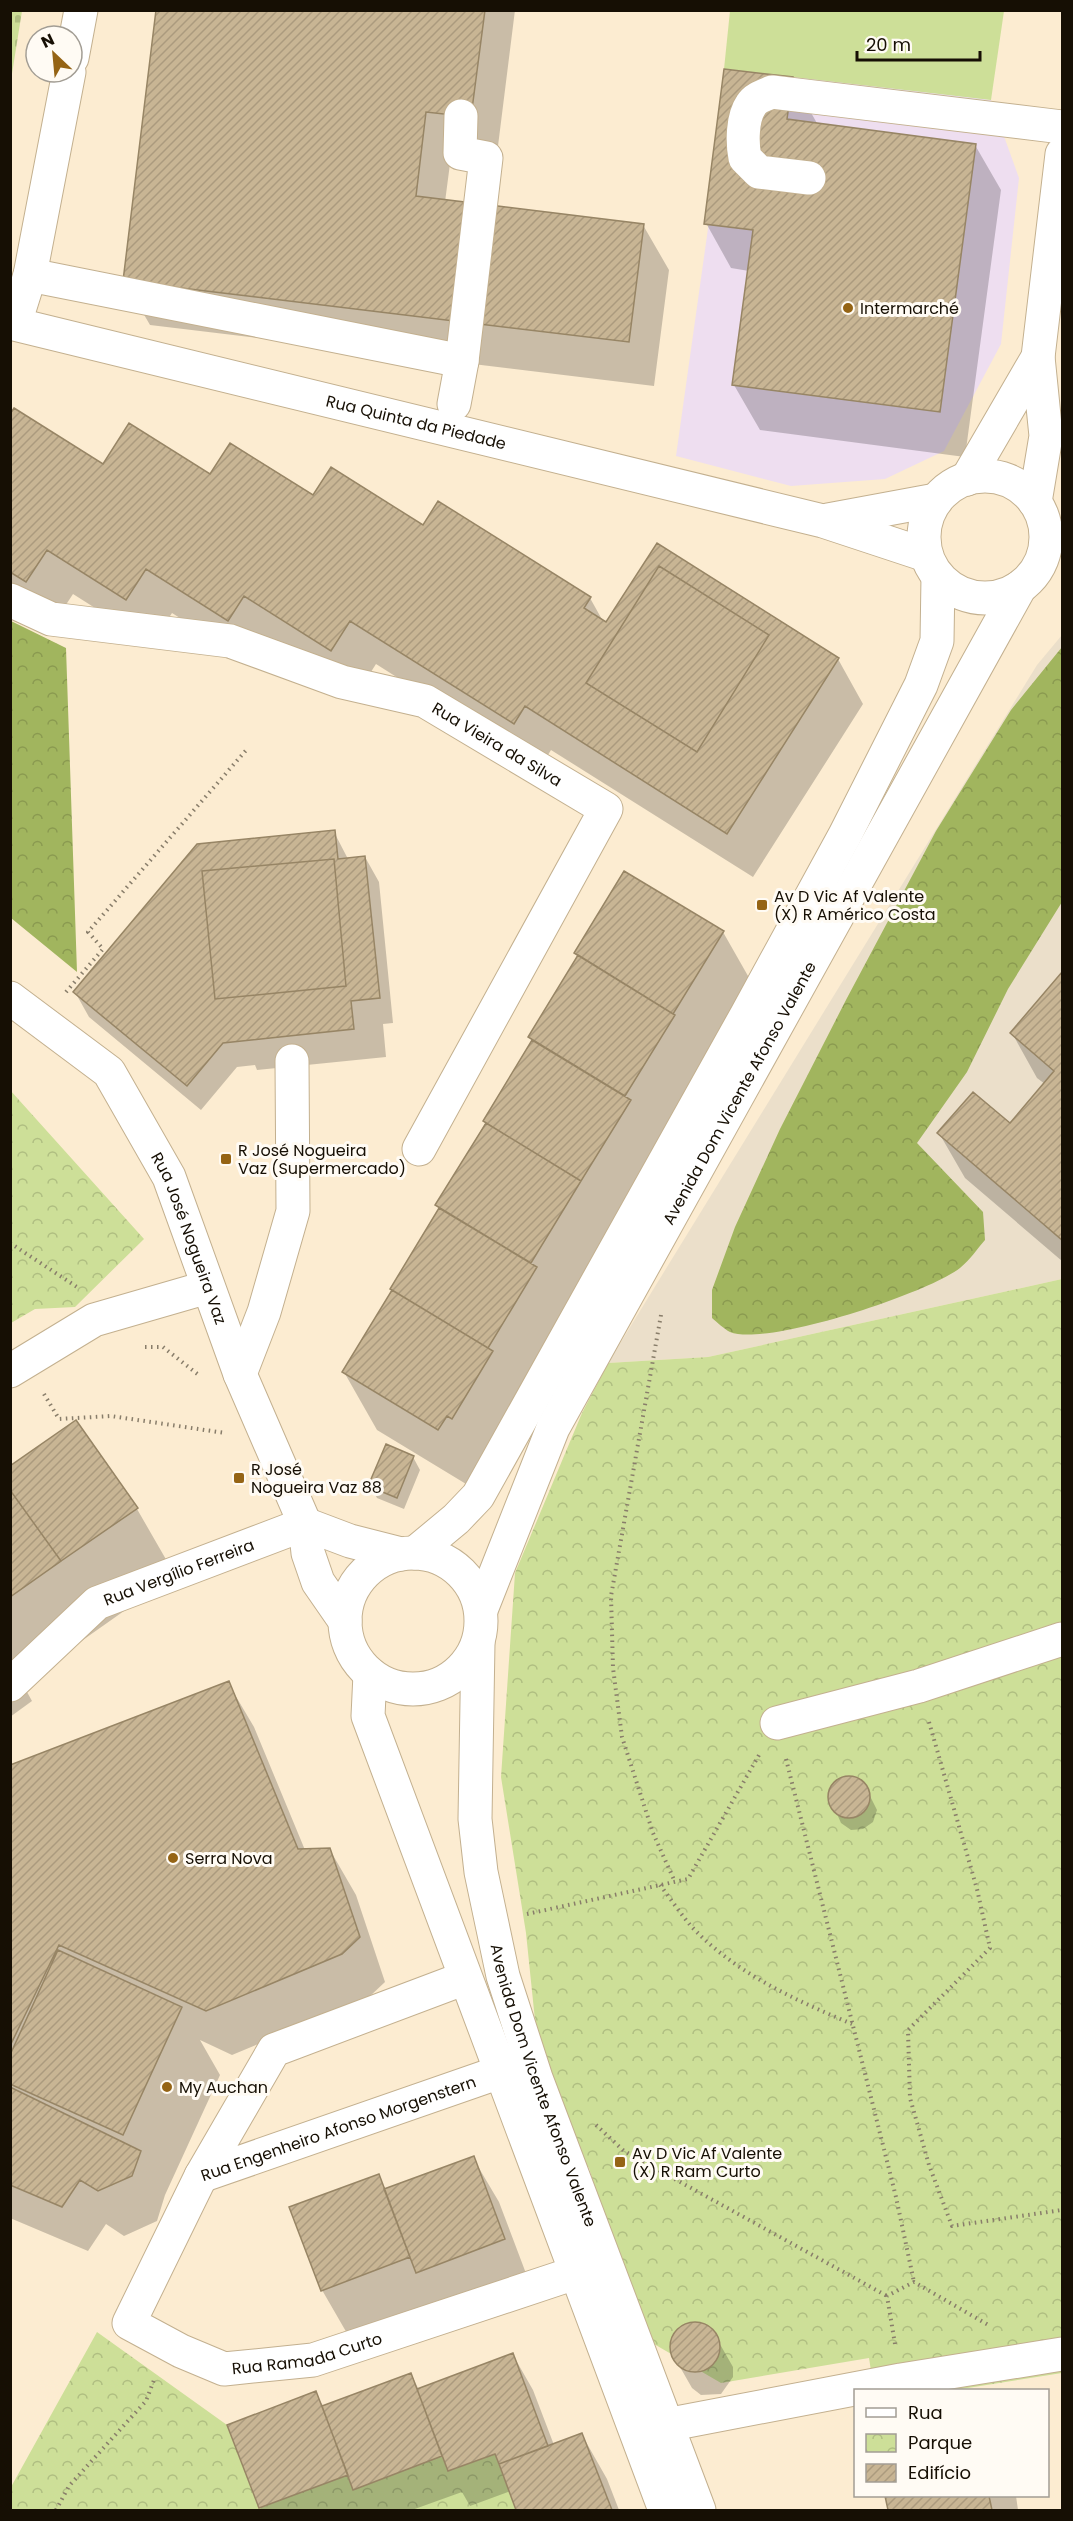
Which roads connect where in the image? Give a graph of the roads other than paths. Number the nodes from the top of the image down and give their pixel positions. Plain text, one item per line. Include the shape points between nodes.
1 (67, 84) edge
2 (461, 116) dead end
3 (1062, 127) edge
4 (1062, 154) edge
5 (809, 178) dead end
6 (1061, 187) edge
7 (30, 275) junction
8 (13, 323) edge
9 (1038, 357) junction
10 (462, 361) junction
11 (453, 404) dead end
12 (968, 479) junction
13 (936, 500) junction
14 (1045, 503) edge
15 (823, 521) junction
16 (932, 566) junction
17 (1040, 570) edge
18 (10, 600) edge
19 (10, 998) edge
20 (292, 1061) dead end
21 (419, 1149) dead end
22 (208, 1287) junction
23 (10, 1371) edge
24 (240, 1374) junction
25 (304, 1524) junction
26 (408, 1553) junction
27 (481, 1610) junction
28 (345, 1621) junction
29 (1062, 1638) edge
30 (478, 1642) junction
31 (370, 1674) junction
32 (10, 1685) edge
33 (777, 1723) road end
34 (465, 1978) junction
35 (500, 2072) junction
36 (201, 2176) junction
37 (575, 2273) junction
38 (1062, 2354) edge
39 (666, 2425) junction
40 (665, 2511) edge
41 (699, 2511) edge

1 - 7 street
2 - 10 street via 460,153 486,158
3 - 5 street via 772,92 757,98 746,118 745,158 759,172
4 - 6 street
6 - 9 street
7 - 8 street
7 - 10 street
8 - 15 street, Rua Quinta da Piedade
9 - 12 street
9 - 14 street via 1046,436
10 - 11 street
12 - 13 street
12 - 14 street via 986,476 1005,480
13 - 15 street
13 - 16 street via 927,517 924,536
14 - 17 street via 1046,539
15 - 16 street, Rua Quinta da Piedade
16 - 17 street via 952,589 969,596 995,597
16 - 26 street, Avenida Dom Vicente Afonso Valente via 937,641 921,685 845,835 478,1496 456,1519
17 - 27 street, Avenida Dom Vicente Afonso Valente via 553,1428
18 - 21 street, Rua Vieira da Silva via 51,619 230,641 342,682 425,701 606,809
19 - 22 street, Rua José Nogueira Vaz via 110,1072 169,1177
20 - 24 street via 293,1211 264,1312
22 - 23 street via 94,1320
22 - 24 street, Rua José Nogueira Vaz
24 - 25 street, Rua José Nogueira Vaz
25 - 26 street via 350,1541
25 - 28 street, Rua José Nogueira Vaz via 318,1582
25 - 32 street, Rua Vergílio Ferreira via 97,1603
26 - 27 street via 448,1562 464,1574
26 - 28 street via 383,1560 355,1585
27 - 30 street
28 - 31 street via 356,1659
29 - 33 street via 919,1686
30 - 31 street via 468,1662 433,1687 410,1689 389,1685
30 - 39 street, Avenida Dom Vicente Afonso Valente via 475,1819 503,1976 536,2078
31 - 34 street, Avenida Dom Vicente Afonso Valente via 368,1716
34 - 35 street, Avenida Dom Vicente Afonso Valente
34 - 36 street, Rua Engenheiro Afonso Morgenstern via 274,2050
35 - 36 street, Rua Engenheiro Afonso Morgenstern
35 - 37 street, Avenida Dom Vicente Afonso Valente
36 - 37 street, Rua Ramada Curto via 129,2323 224,2369 313,2360
37 - 40 street, Avenida Dom Vicente Afonso Valente
38 - 39 street
39 - 41 street, Avenida Dom Vicente Afonso Valente

